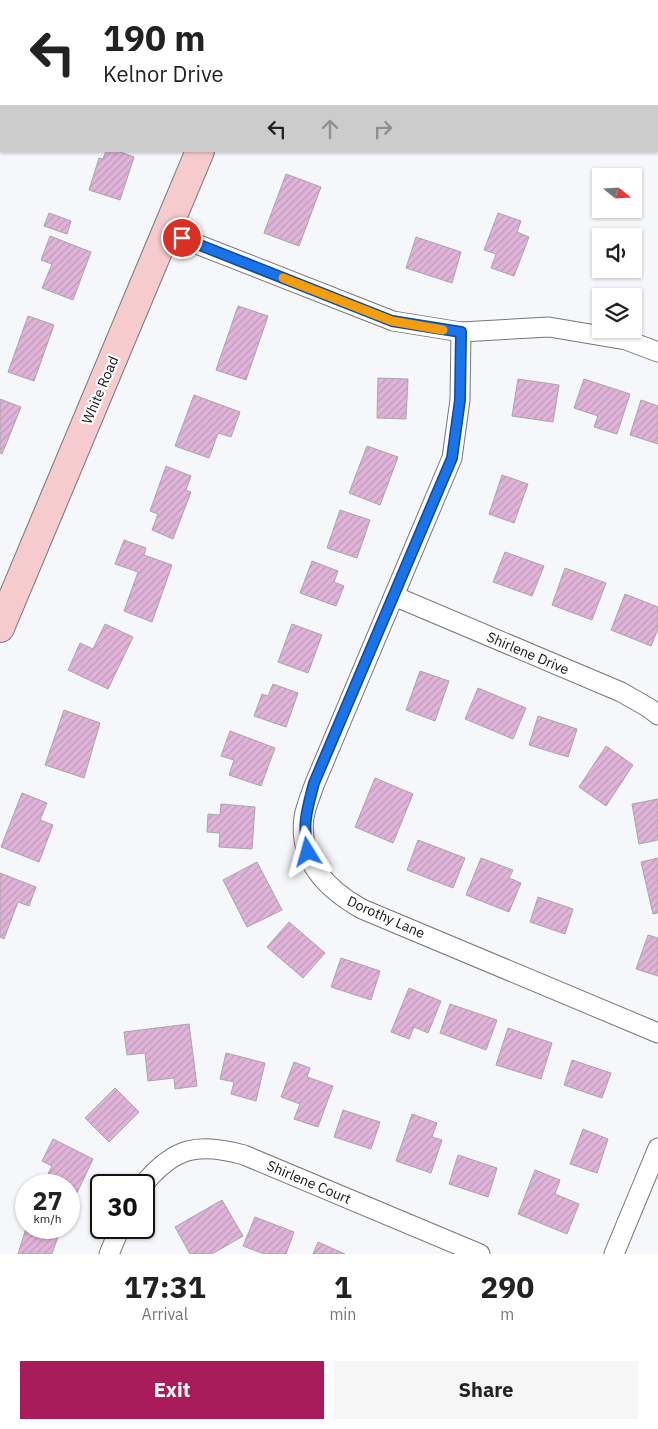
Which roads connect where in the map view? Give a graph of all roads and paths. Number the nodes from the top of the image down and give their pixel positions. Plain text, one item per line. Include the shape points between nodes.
1 (200, 152) edge
2 (166, 232) junction
3 (461, 332) junction
4 (658, 352) edge
5 (394, 596) junction
6 (0, 628) edge
7 (658, 715) edge
8 (658, 1033) edge
9 (658, 1148) edge
10 (151, 1174) edge
11 (480, 1254) edge
12 (614, 1254) edge

1 - 2 street, White Road
2 - 3 street via 392,321
2 - 6 street, White Road
3 - 4 street via 549,327 626,340
3 - 5 street, Dorothy Lane via 460,400 452,458
5 - 7 street, Shirlene Drive via 621,692
5 - 8 street, Dorothy Lane via 314,783 304,817 304,834 314,868 340,896 362,909
9 - 12 street
10 - 11 street, Shirlene Court via 159,1164 178,1154 201,1148 223,1149

